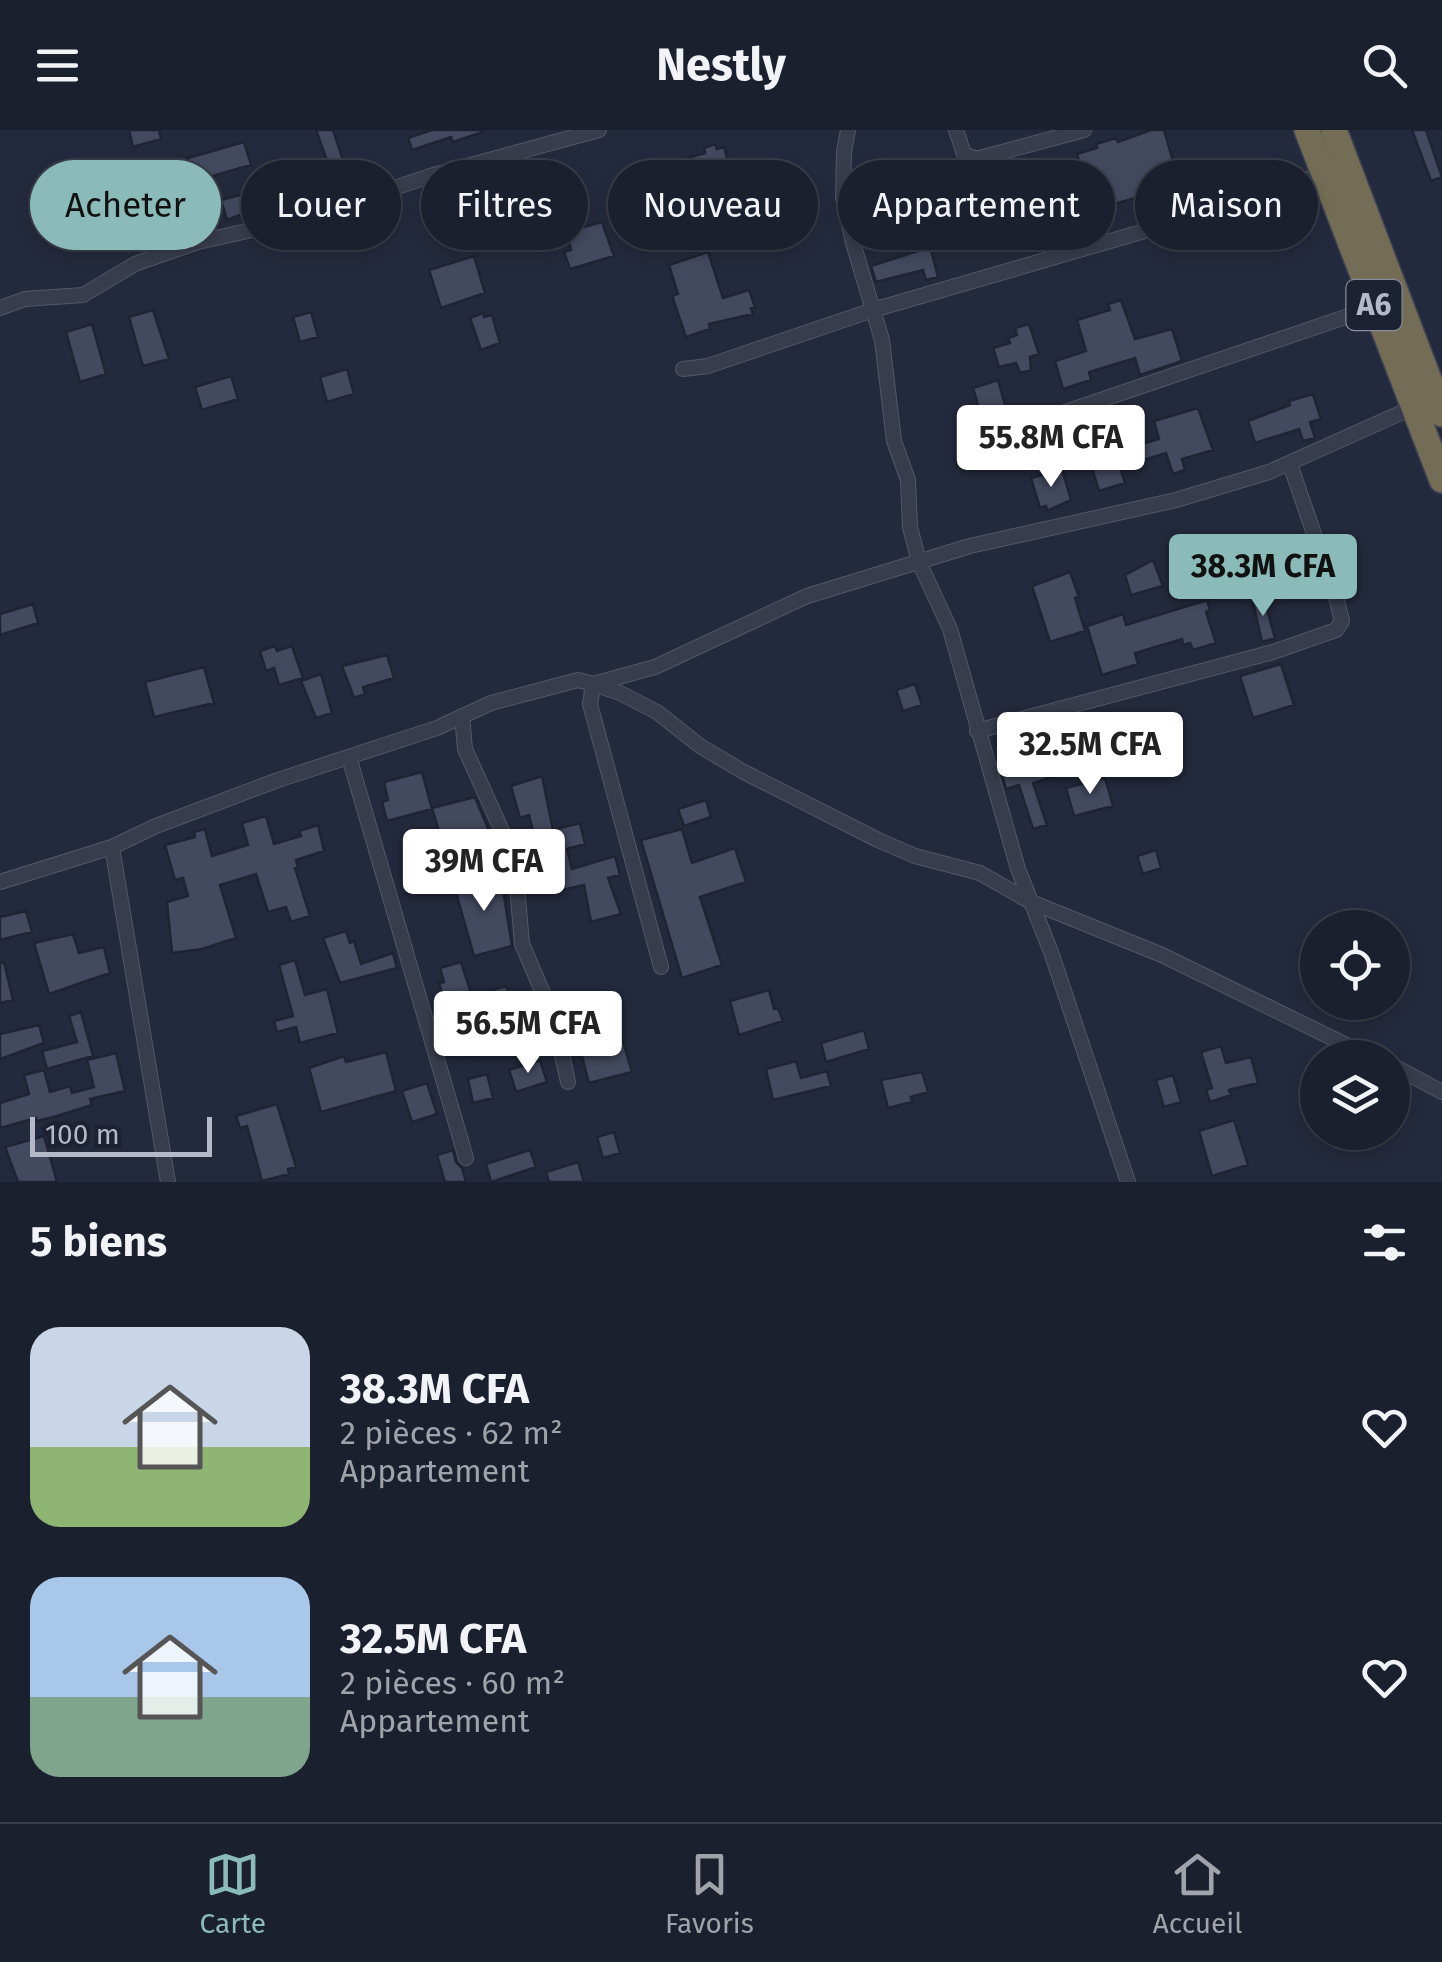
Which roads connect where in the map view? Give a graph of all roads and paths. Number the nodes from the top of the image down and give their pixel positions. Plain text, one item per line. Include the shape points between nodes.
1 (599, 130) edge
2 (848, 130) edge
3 (956, 130) edge
4 (1084, 130) edge
5 (1307, 130) edge
6 (1334, 130) edge
7 (1322, 173) junction
8 (1375, 307) junction
9 (0, 308) edge
10 (873, 310) junction
11 (1431, 362) edge
12 (683, 369) dead end
13 (1414, 407) junction
14 (1442, 414) edge
15 (968, 445) dead end
16 (1290, 464) junction
17 (1442, 480) edge
18 (919, 562) junction
19 (594, 684) junction
20 (462, 716) junction
21 (977, 731) junction
22 (348, 757) junction
23 (112, 847) junction
24 (0, 882) edge
25 (1031, 902) junction
26 (661, 967) dead end
27 (1337, 1040) edge
28 (1410, 1075) edge
29 (568, 1082) dead end
30 (1442, 1092) edge
31 (466, 1158) dead end
32 (168, 1182) edge
33 (1128, 1182) edge

1 - 9 street via 304,218 175,249 83,295
2 - 10 street via 844,198
3 - 4 street via 964,154 976,159
5 - 7 highway, A6
6 - 11 highway, A6
7 - 8 highway, A6
7 - 10 street via 1272,194
8 - 13 highway, A6
8 - 15 street
10 - 12 street
10 - 18 street
11 - 14 highway, A6
13 - 16 street
13 - 17 highway, A6
16 - 18 street via 1176,500
16 - 21 street via 1337,601 1342,621 1336,630
18 - 19 street via 807,596 656,666
18 - 21 street via 950,629
19 - 20 street via 578,680
19 - 25 street via 657,712 700,746 878,840 980,874
19 - 26 street via 590,704
20 - 22 street
20 - 29 street via 465,749 506,842 518,886 522,944 554,1019
21 - 25 street
22 - 23 street
22 - 31 street
23 - 24 street
23 - 32 street
25 - 27 street via 1162,954
25 - 33 street
28 - 30 street

